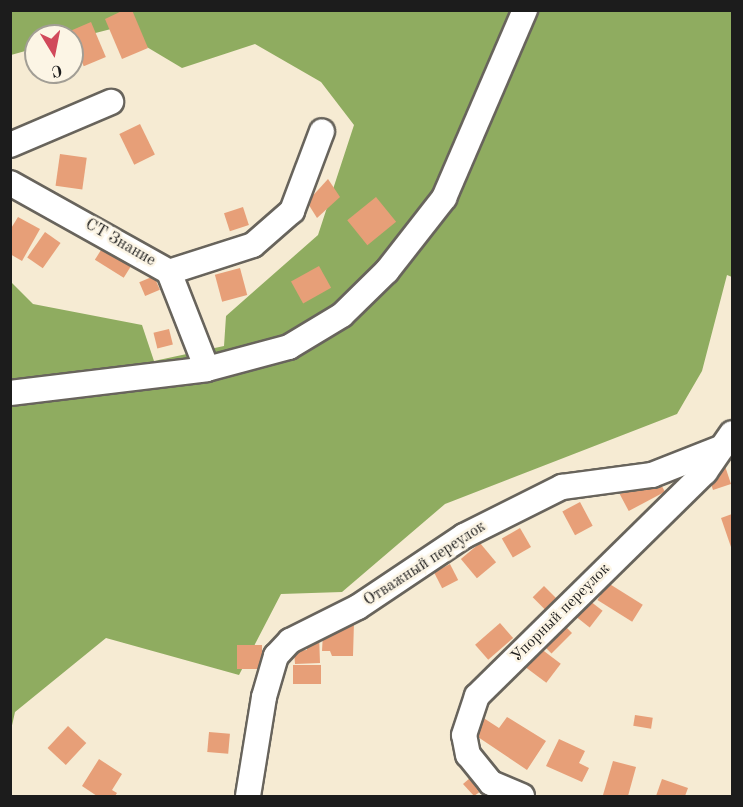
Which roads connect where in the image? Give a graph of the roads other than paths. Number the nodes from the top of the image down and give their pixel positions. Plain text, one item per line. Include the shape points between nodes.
1 (525, 10) edge
2 (111, 102) dead end
3 (322, 131) dead end
4 (10, 145) edge
5 (10, 183) edge
6 (169, 272) junction
7 (207, 369) junction
8 (10, 393) edge
9 (725, 441) edge
10 (248, 796) edge
11 (522, 796) edge

1 - 7 street via 444,198 387,271 342,315 289,347
2 - 4 street
3 - 6 street via 292,211 253,245
5 - 6 street, СТ Знание
6 - 7 street, СТ Знание
7 - 8 street
9 - 10 street, Отважный переулок via 652,475 562,488 464,536 358,607 290,641 276,656 264,697
9 - 11 street, Упорный переулок via 705,472 477,696 464,735 468,755 491,783

